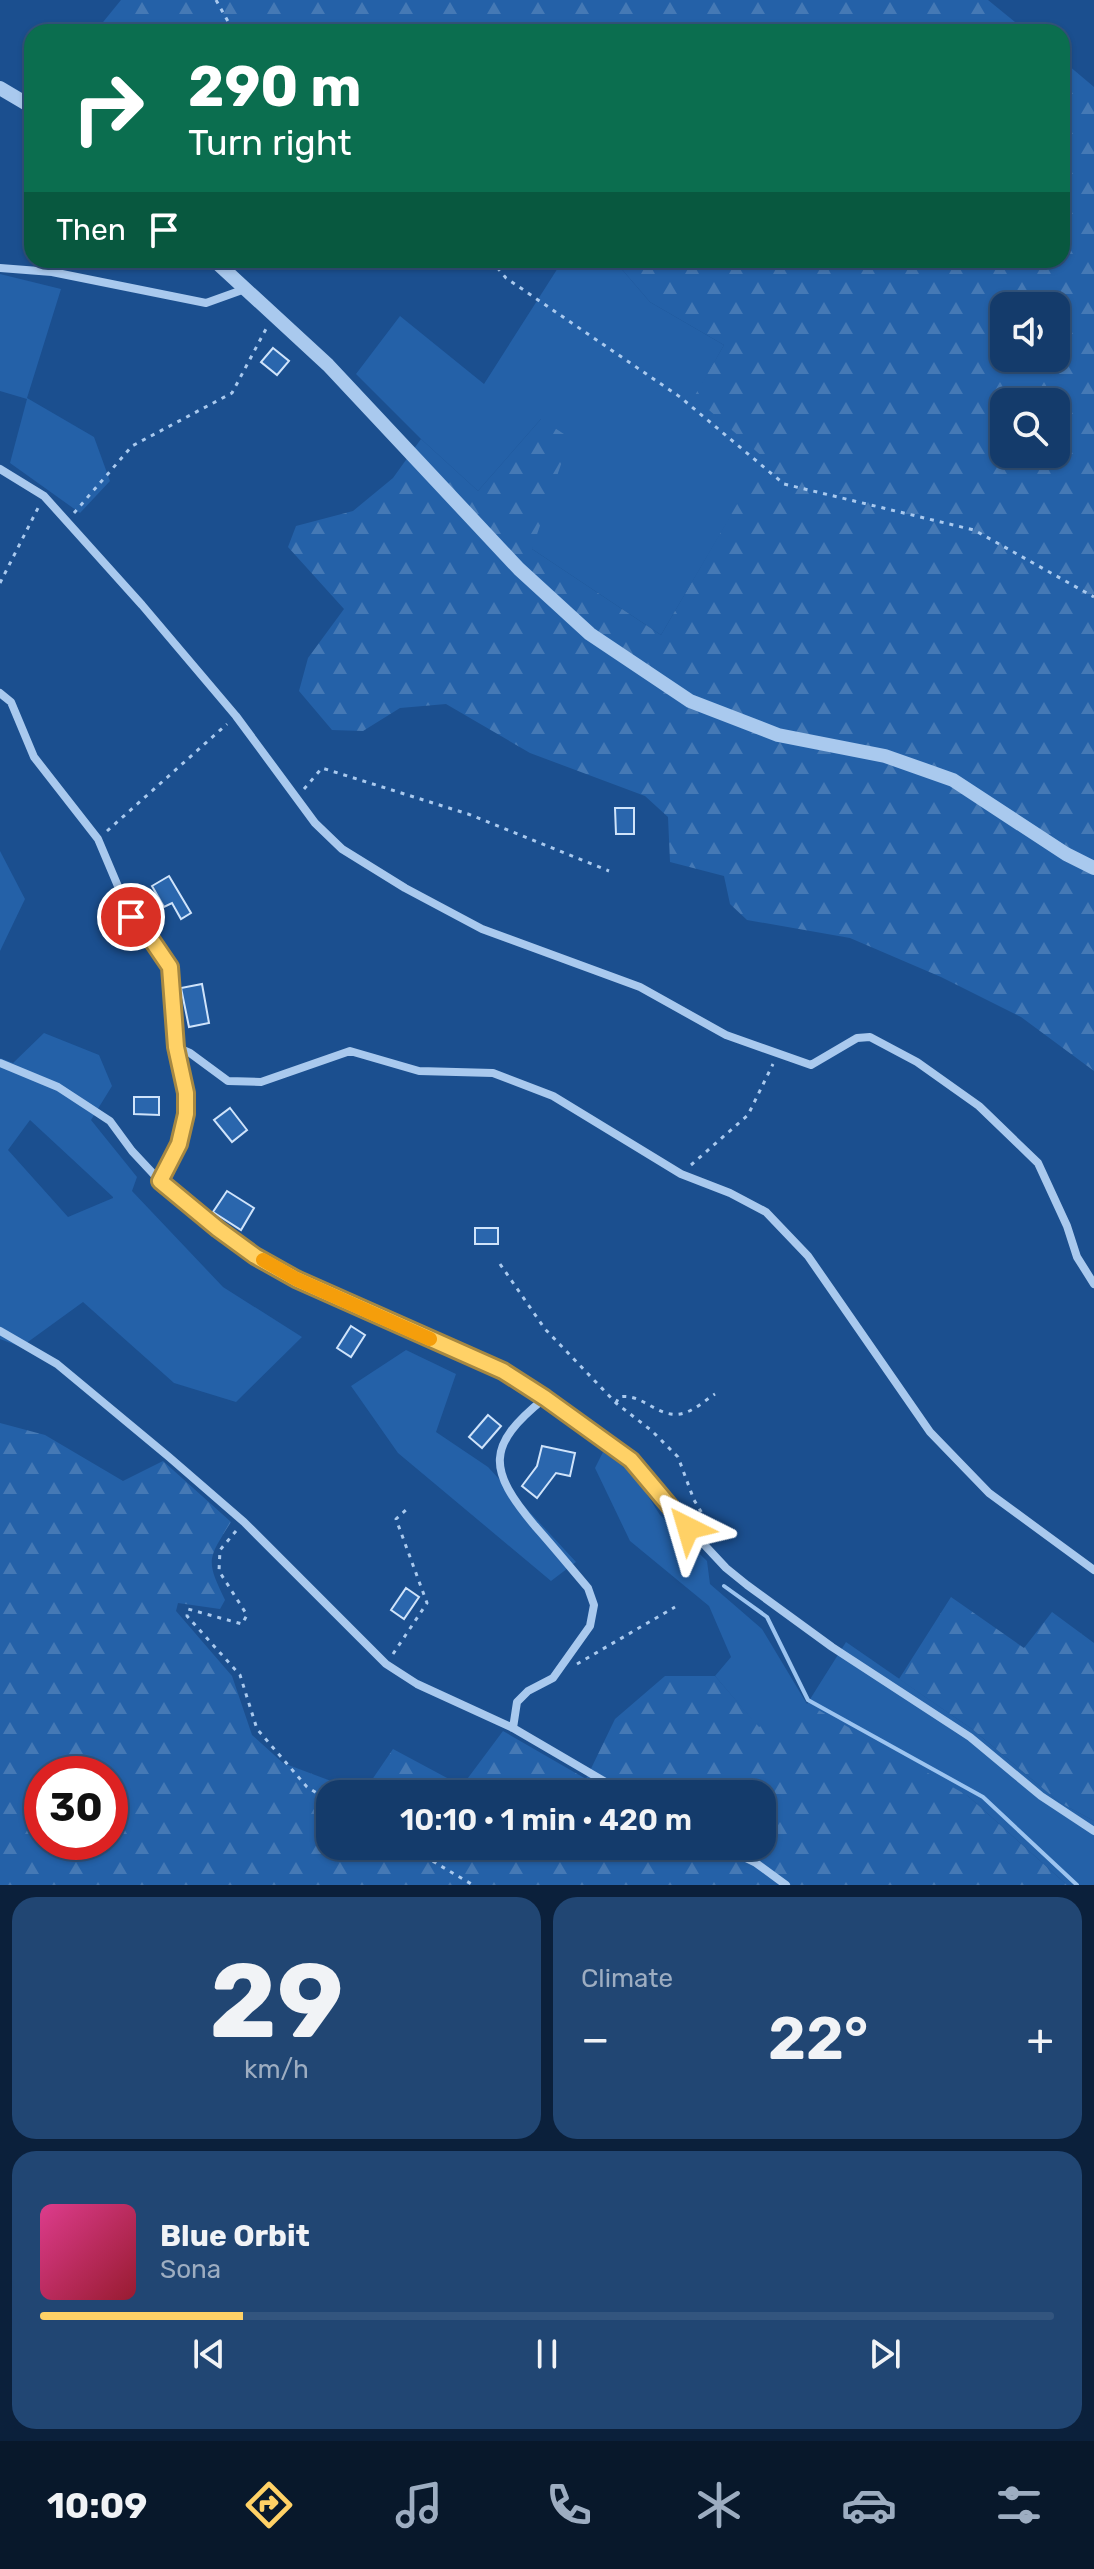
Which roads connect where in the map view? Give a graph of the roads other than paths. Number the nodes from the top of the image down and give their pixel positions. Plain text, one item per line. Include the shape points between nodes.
1 (0, 88) edge
2 (24, 102) edge
3 (0, 268) edge
4 (223, 268) edge
5 (246, 288) junction
6 (0, 469) edge
7 (0, 693) edge
8 (1094, 868) edge
9 (176, 1047) junction
10 (0, 1063) edge
11 (160, 1181) junction
12 (1094, 1284) edge
13 (0, 1331) edge
14 (545, 1398) junction
15 (1094, 1570) edge
16 (513, 1728) junction
17 (602, 1780) edge
18 (1094, 1831) edge
19 (750, 1860) edge
20 (786, 1885) edge

1 - 2 street
3 - 5 street via 52,272 206,303
4 - 5 street
5 - 8 street via 328,365 519,569 590,634 690,701 778,735 885,756 953,780
6 - 12 street via 44,496 236,716 315,823 342,849 482,929 640,987 726,1035 811,1065 857,1038 870,1037 917,1062 979,1106 1038,1163 1077,1257
7 - 9 street via 11,702 34,757 98,839 131,917 170,967
9 - 11 street via 186,1114 179,1144
9 - 15 street via 228,1081 261,1082 350,1051 419,1071 493,1073 553,1096 681,1174 766,1212 808,1256 930,1432 989,1493
10 - 11 street via 58,1087 110,1121
11 - 14 street via 255,1256 503,1371
13 - 16 street via 57,1364 244,1522 386,1664
14 - 16 street via 517,1420 502,1447 500,1473 509,1495 588,1588 594,1605 590,1626 553,1678 517,1702
14 - 18 street via 631,1460 726,1568 832,1647 970,1737 1041,1796
16 - 17 street
19 - 20 street

